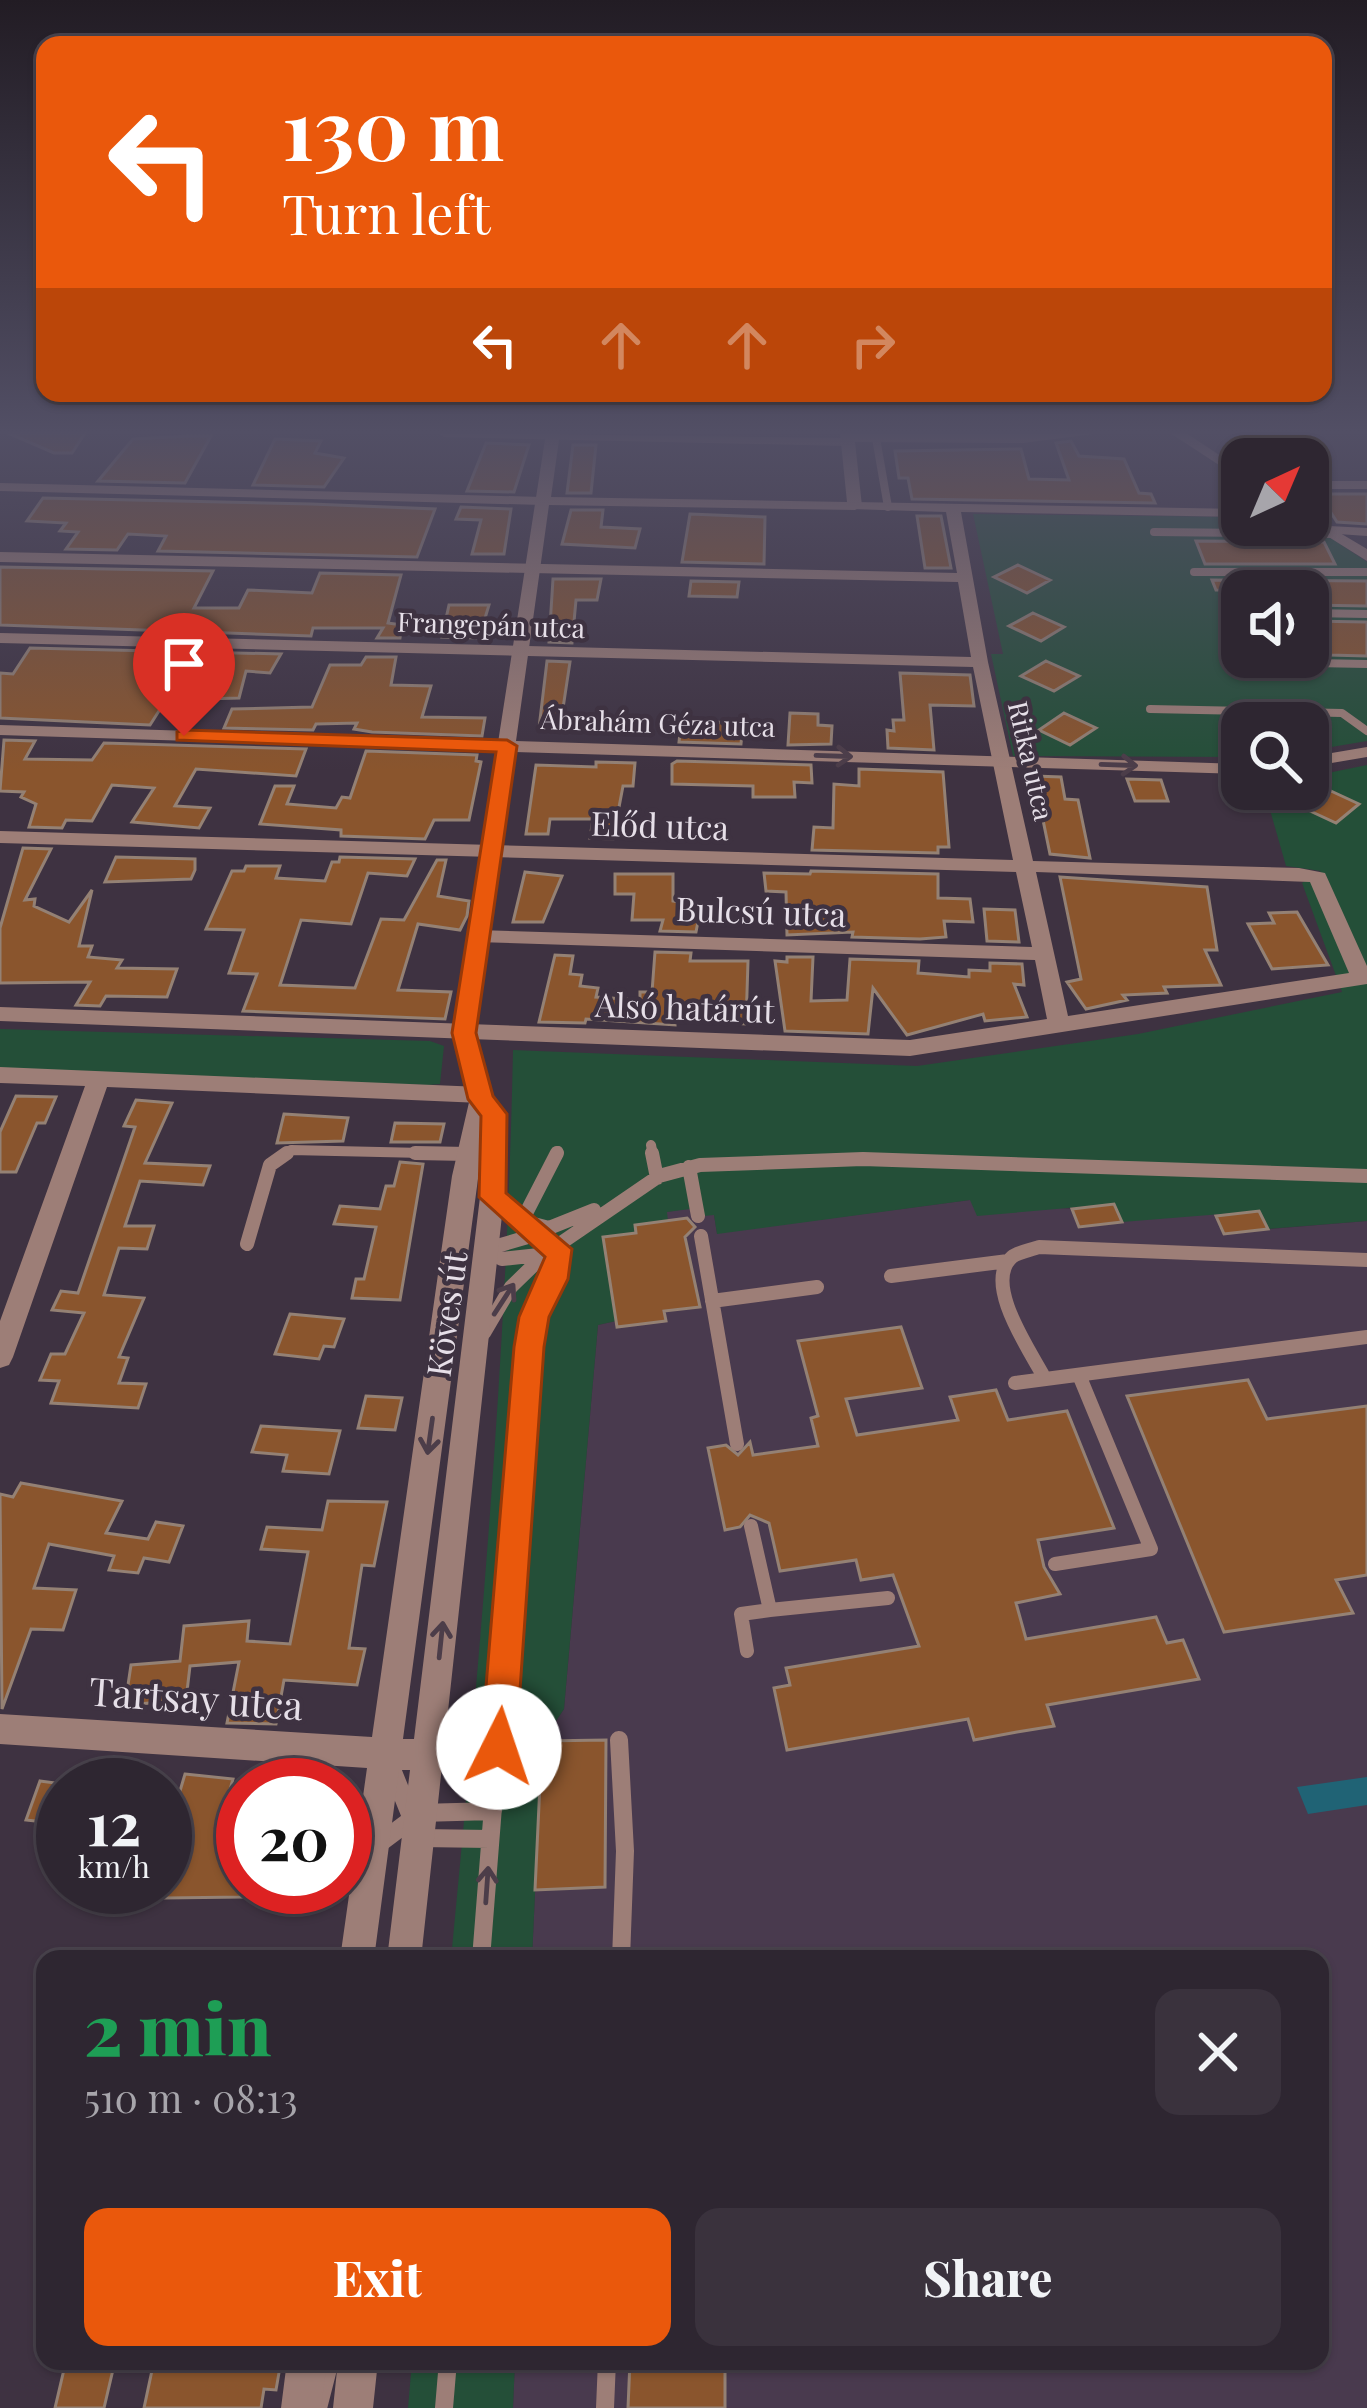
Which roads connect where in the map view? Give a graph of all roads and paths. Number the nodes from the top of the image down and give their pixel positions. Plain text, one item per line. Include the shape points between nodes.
1 (536, 545) edge
2 (959, 545) edge
3 (0, 557) edge
4 (532, 571) junction
5 (1194, 572) dead end
6 (1367, 572) edge
7 (966, 578) junction
8 (1329, 613) edge
9 (1367, 614) edge
10 (0, 638) edge
11 (520, 654) junction
12 (980, 662) junction
13 (1329, 663) edge
14 (1367, 664) edge
15 (1150, 709) dead end
16 (0, 730) edge
17 (1367, 731) edge
18 (507, 746) junction
19 (1367, 752) edge
20 (1329, 758) edge
21 (1002, 761) junction
22 (1221, 768) edge
23 (0, 837) edge
24 (490, 851) junction
25 (1028, 867) junction
26 (477, 936) junction
27 (1043, 954) junction
28 (1362, 978) joint
29 (0, 1014) edge
30 (1059, 1024) junction
31 (464, 1033) junction
32 (0, 1075) edge
33 (99, 1078) junction
34 (481, 1097) junction
35 (651, 1145) dead end
36 (558, 1151) dead end
37 (468, 1154) junction
38 (689, 1167) junction
39 (1367, 1177) edge
40 (657, 1178) junction
41 (492, 1197) junction
42 (617, 1201) junction
43 (698, 1216) dead end
44 (522, 1221) junction
45 (538, 1234) junction
46 (701, 1236) dead end
47 (247, 1244) dead end
48 (470, 1250) junction
49 (552, 1251) junction
50 (1367, 1260) edge
51 (1008, 1261) junction
52 (891, 1276) dead end
53 (817, 1287) dead end
54 (712, 1301) junction
55 (1367, 1336) edge
56 (0, 1357) edge
57 (469, 1366) junction
58 (1079, 1375) junction
59 (1045, 1379) junction
60 (1015, 1383) dead end
61 (737, 1444) dead end
62 (751, 1526) dead end
63 (1055, 1564) dead end
64 (887, 1598) dead end
65 (770, 1610) junction
66 (747, 1651) dead end
67 (0, 1729) edge
68 (619, 1740) dead end
69 (386, 1754) junction
70 (429, 1756) junction
71 (493, 1811) junction
72 (418, 1821) junction
73 (372, 1840) edge
74 (490, 1840) junction
75 (372, 1851) edge
76 (362, 1914) edge
77 (358, 1950) edge
78 (405, 1950) edge
79 (482, 1950) edge
80 (621, 1950) edge
81 (306, 2370) edge
82 (327, 2370) edge
83 (357, 2370) edge
84 (447, 2370) edge
85 (607, 2370) edge
86 (302, 2408) edge
87 (318, 2408) edge
88 (353, 2408) edge
89 (444, 2408) edge
90 (605, 2408) edge

1 - 4 street
2 - 7 street, Ritka utca
3 - 4 street
4 - 7 street
4 - 11 street
5 - 6 lane
7 - 12 street, Ritka utca
8 - 9 lane
10 - 11 street, Frangepán utca
11 - 12 street, Frangepán utca
11 - 18 street
12 - 21 street, Ritka utca
13 - 14 lane
15 - 17 lane via 1333,712
16 - 18 street, Ábrahám Géza utca
18 -> 21 street, Ábrahám Géza utca
18 - 24 street
19 - 20 street
21 -> 22 street, Ábrahám Géza utca
21 - 25 street, Ritka utca
23 - 24 street, Előd utca
24 - 25 street, Előd utca
24 - 26 street
25 - 27 street, Ritka utca
25 - 28 street, Előd utca via 1318,877
26 - 27 street, Bulcsú utca
26 - 31 street
27 - 30 street, Ritka utca
28 - 30 street, Alsó határút
29 - 31 street, Alsó határút
30 - 31 street, Alsó határút via 910,1048
31 - 34 street
32 - 33 street
33 - 34 street
33 - 56 street
34 - 37 street, Köves út
34 - 41 street, Köves út via 494,1114
35 - 40 lane
36 - 44 lane
37 - 47 lane via 291,1150 269,1165
37 - 48 street, Köves út
38 - 39 lane via 863,1159
38 - 40 lane
38 - 43 lane
40 - 42 lane
41 - 44 lane
41 - 48 street, Köves út
42 - 44 lane via 549,1228
42 - 49 lane
44 - 45 lane
45 - 48 lane
45 - 49 lane
46 - 54 lane
48 - 49 lane via 502,1259
48 - 57 street, Köves út
48 -> 69 street, Köves út
57 -> 49 lane via 511,1287
49 - 71 lane via 557,1271 529,1347
50 - 51 lane via 1039,1247
51 - 52 lane
51 - 59 lane via 1002,1296
53 - 54 lane
54 - 61 lane
55 - 58 lane
70 -> 57 street, Köves út
58 - 59 lane
58 - 63 lane via 1150,1549
59 - 60 lane
62 - 65 lane
64 - 65 lane
65 - 66 lane via 741,1614
67 - 69 street, Tartsay utca
68 - 80 lane
69 - 70 street, Tartsay utca
69 - 72 street
69 - 73 street, Köves út
70 - 72 street, Köves út
71 - 72 lane
71 - 74 lane
72 - 74 lane
72 - 75 lane
72 - 78 street, Köves út
79 -> 74 lane
76 - 77 street, Köves út
81 - 86 street
82 - 87 lane
83 - 88 street
84 - 89 lane
85 - 90 lane

